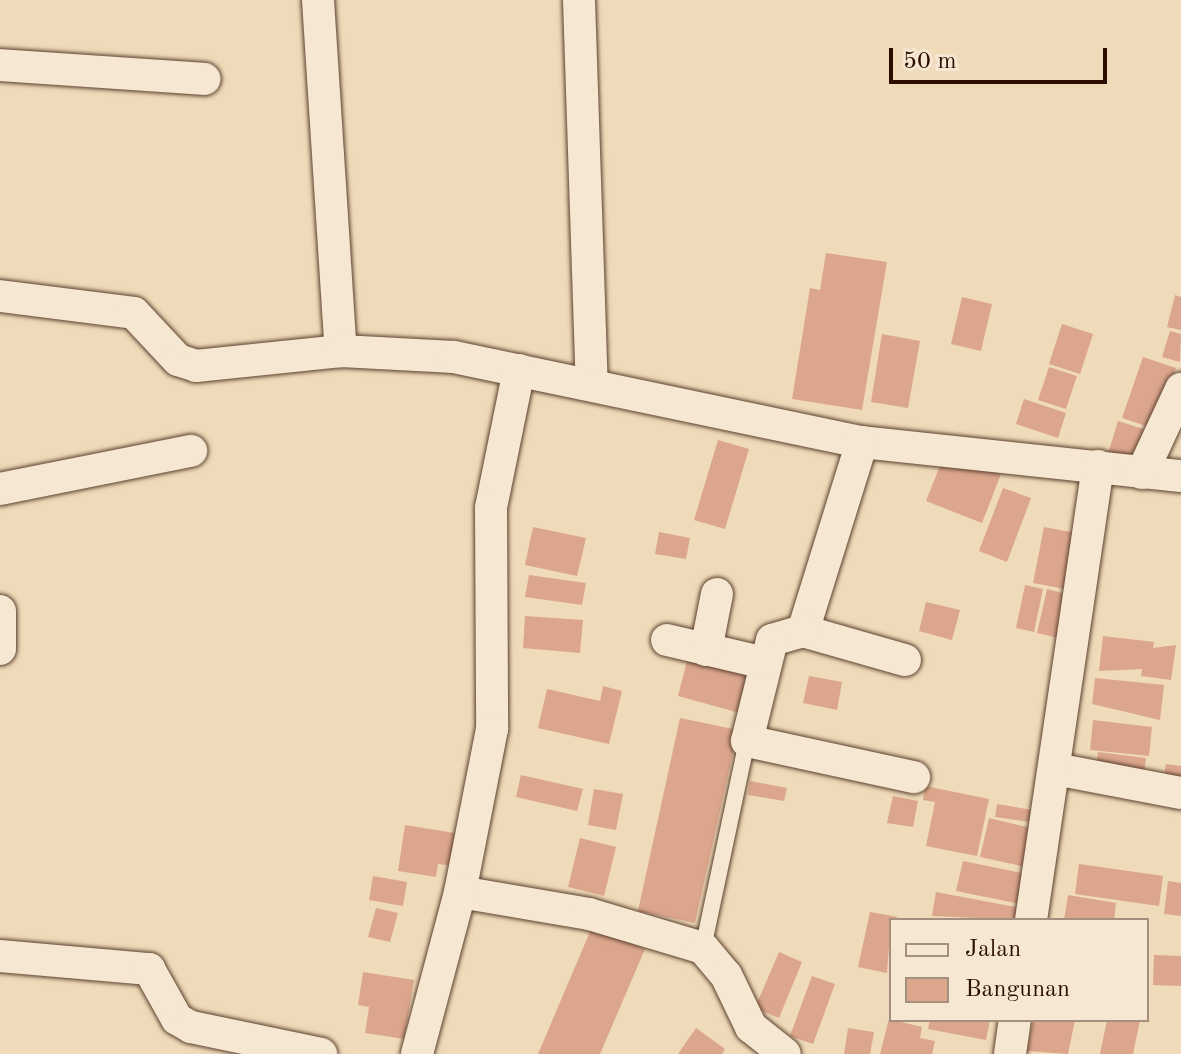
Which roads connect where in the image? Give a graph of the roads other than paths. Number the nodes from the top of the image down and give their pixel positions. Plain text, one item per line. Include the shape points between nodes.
1 (318, 0) edge
2 (579, 0) edge
3 (0, 65) edge
4 (205, 79) dead end
5 (0, 296) edge
6 (341, 351) junction
7 (519, 370) junction
8 (592, 384) junction
9 (1181, 389) edge
10 (862, 442) junction
11 (191, 451) dead end
12 (1098, 466) junction
13 (1142, 473) junction
14 (1181, 476) edge
15 (0, 489) edge
16 (717, 594) dead end
17 (0, 611) edge
18 (803, 631) junction
19 (667, 640) dead end
20 (0, 649) edge
21 (706, 650) junction
22 (905, 660) dead end
23 (765, 663) junction
24 (747, 741) junction
25 (1055, 769) junction
26 (914, 777) dead end
27 (1181, 793) edge
28 (460, 892) junction
29 (1031, 918) edge
30 (703, 948) junction
31 (0, 956) edge
32 (1015, 1022) edge
33 (321, 1054) edge
34 (417, 1054) edge
35 (785, 1054) edge
36 (1010, 1054) edge

1 - 6 street
2 - 8 street
3 - 4 street
5 - 6 street via 134,313 178,360 196,366
6 - 7 street via 454,357
7 - 8 street
7 - 28 street via 491,508 492,729
8 - 10 street
9 - 13 street
10 - 12 street
10 - 18 street
11 - 15 street
12 - 13 street
12 - 25 street
13 - 14 street
16 - 21 street
17 - 20 street
18 - 22 street
18 - 23 street via 772,640
19 - 21 street
21 - 23 street
23 - 24 street
24 - 26 street
24 - 30 lane
25 - 27 street
25 - 29 street
28 - 30 street via 589,914
28 - 34 street
30 - 35 street via 726,975 751,1027
31 - 33 street via 149,969 177,1019 191,1027
32 - 36 street

